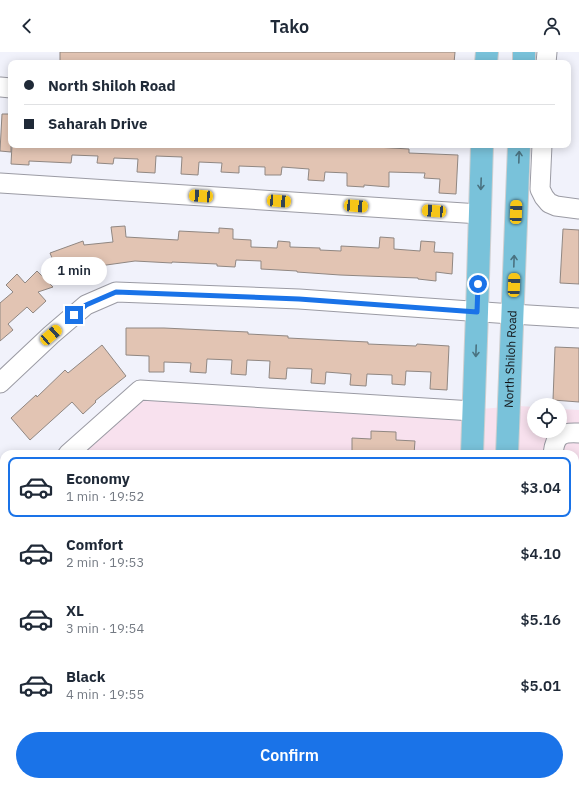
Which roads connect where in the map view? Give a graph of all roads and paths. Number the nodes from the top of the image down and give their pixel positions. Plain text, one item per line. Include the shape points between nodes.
1 (482, 148) edge
2 (519, 148) edge
3 (542, 148) edge
4 (0, 182) edge
5 (579, 209) edge
6 (480, 214) junction
7 (477, 312) junction
8 (512, 314) junction
9 (579, 318) edge
10 (0, 383) edge
11 (473, 411) junction
12 (579, 433) edge
13 (72, 450) edge
14 (472, 450) edge
15 (507, 450) edge
16 (553, 450) edge

1 -> 6 main road
8 -> 2 main road, North Shiloh Road
3 - 5 street via 540,189 544,197 556,206
4 - 6 street
6 - 7 main road
7 - 8 street
7 - 10 street via 299,299 116,292 86,305
7 -> 11 main road
8 - 9 street
8 - 15 main road, North Shiloh Road
11 - 13 street via 140,390
11 - 14 main road
12 - 16 street via 565,433 559,437

